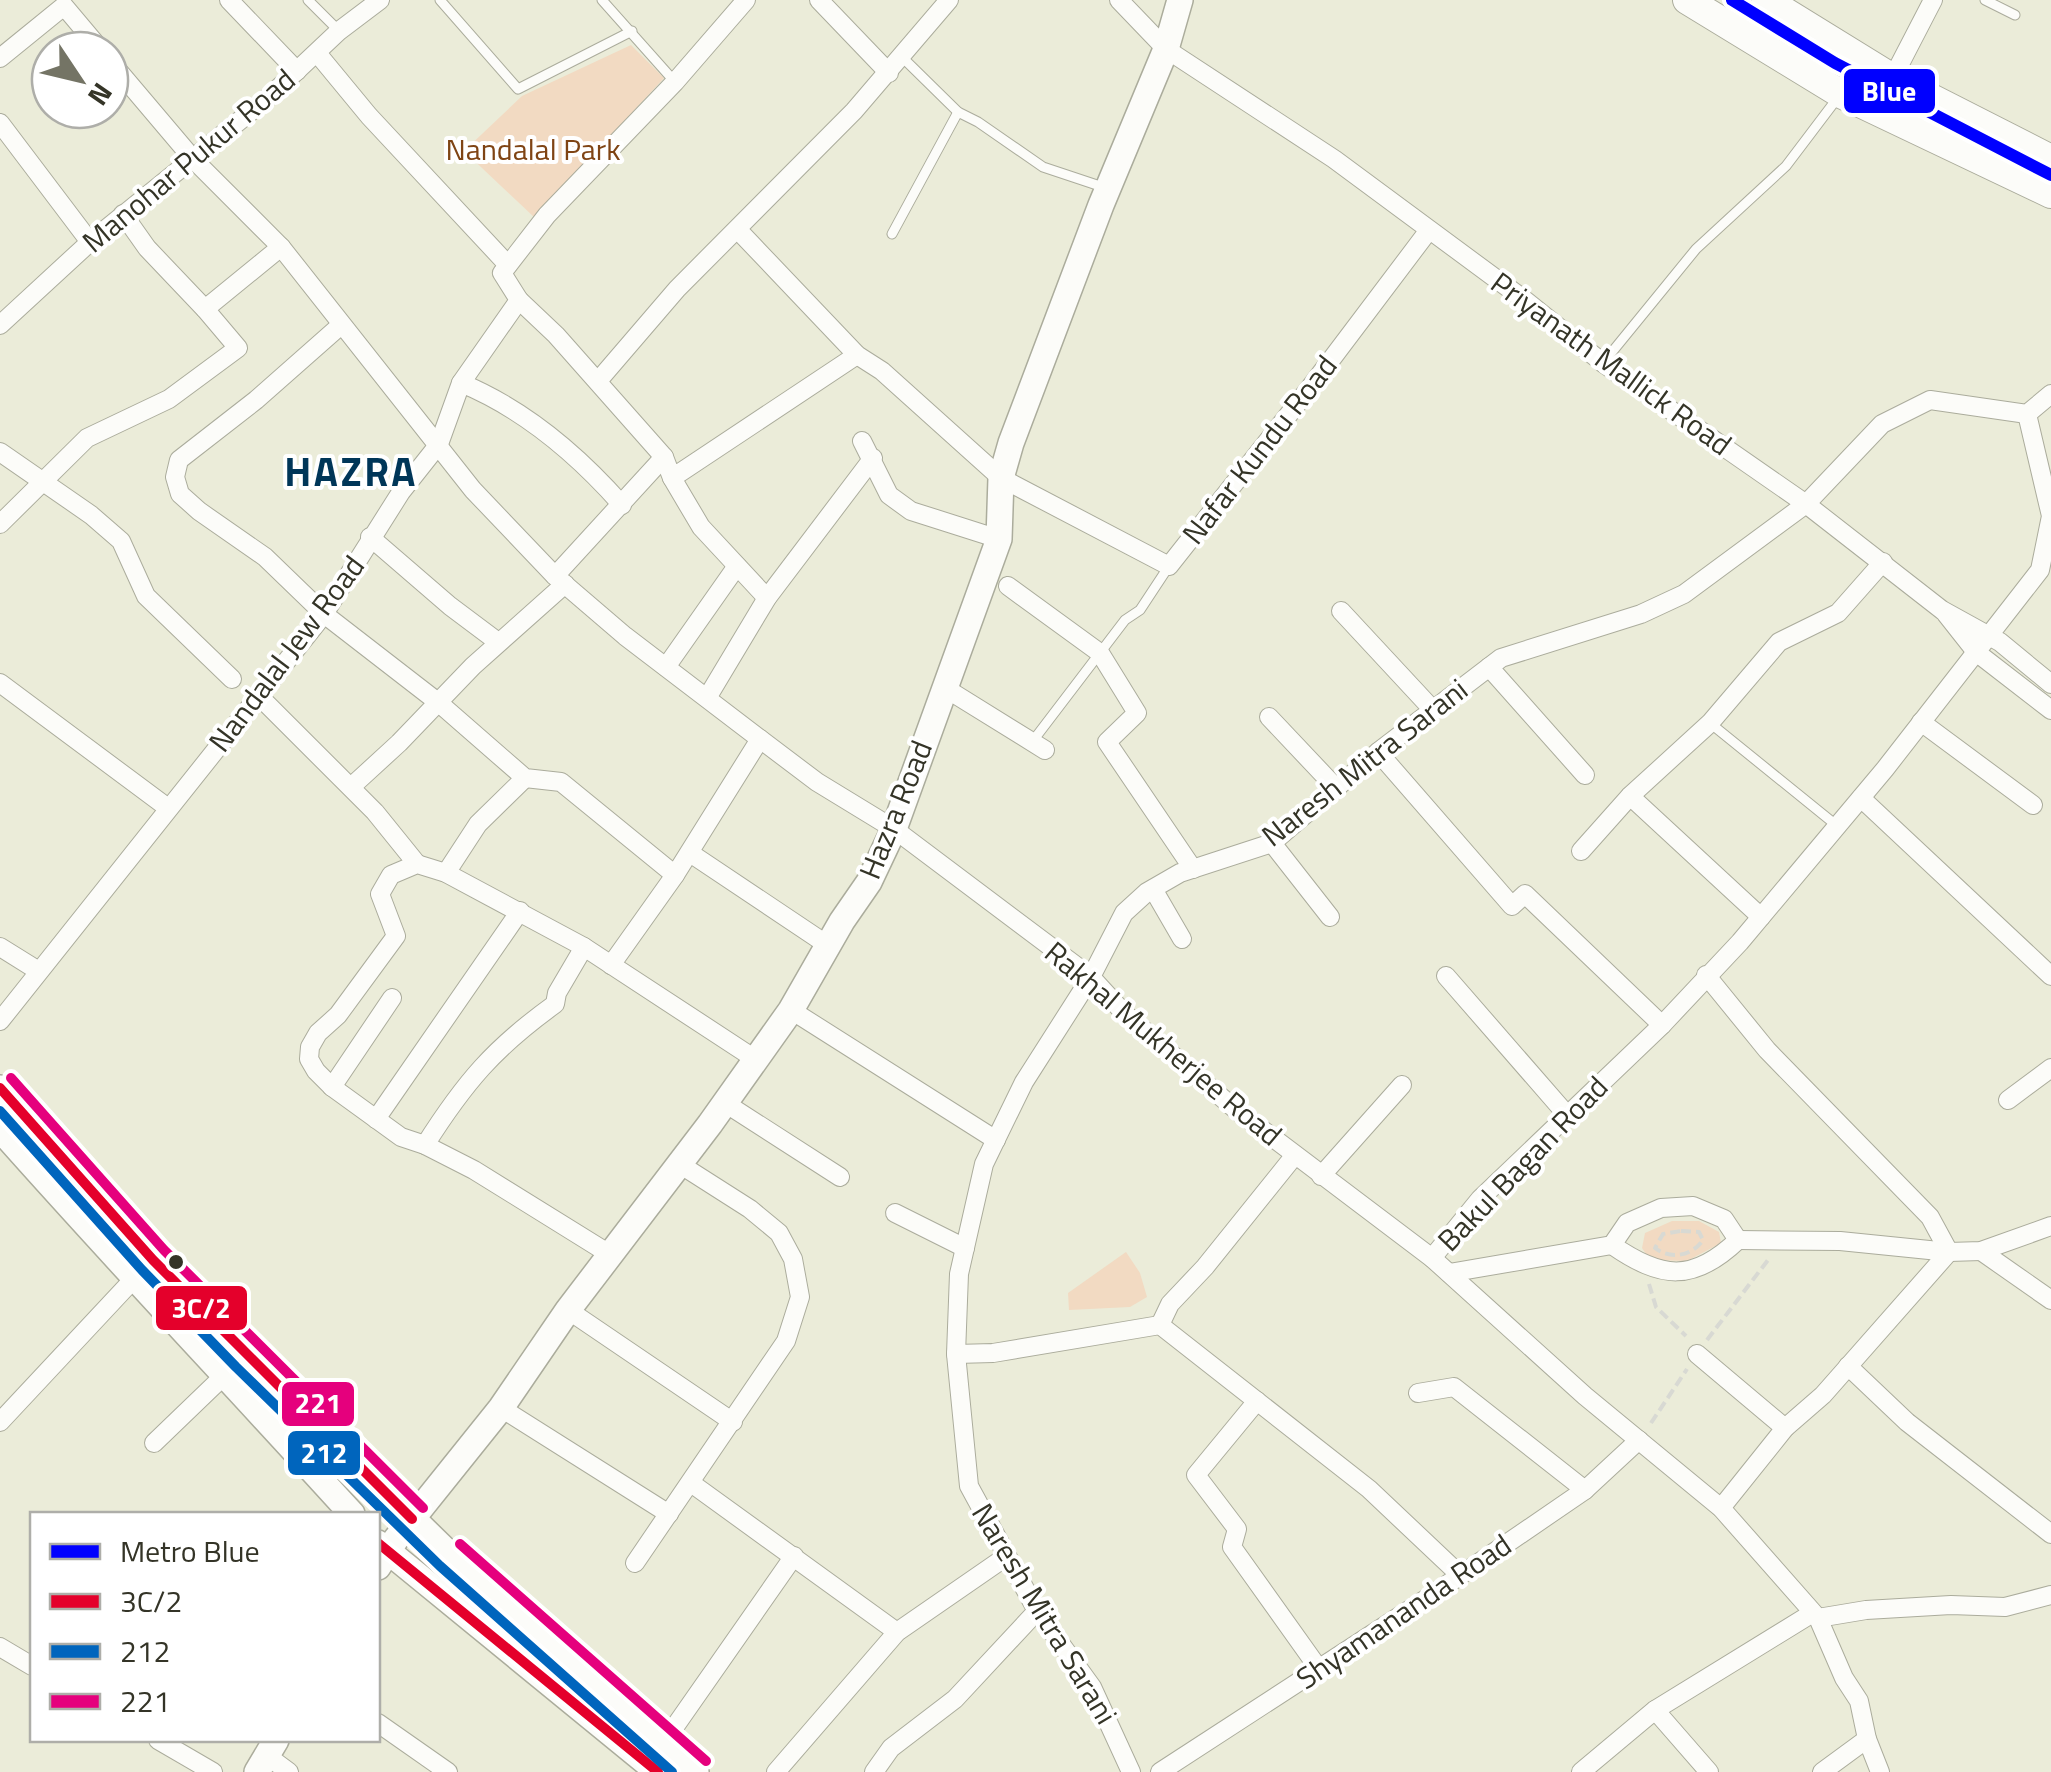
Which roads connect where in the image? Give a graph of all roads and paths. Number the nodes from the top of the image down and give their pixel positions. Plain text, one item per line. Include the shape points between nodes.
1 (229, 0) edge
2 (308, 0) edge
3 (380, 0) edge
4 (440, 0) edge
5 (746, 0) edge
6 (819, 0) edge
7 (949, 0) edge
8 (1119, 0) edge
9 (1180, 0) edge
10 (1687, 0) edge
11 (1766, 0) edge
12 (1932, 0) edge
13 (1984, 0) edge
14 (607, 2) edge
15 (2014, 15) dead end
16 (34, 30) edge
17 (84, 30) edge
18 (632, 30) junction
19 (339, 31) junction
20 (30, 34) edge
21 (1166, 49) junction
22 (317, 54) junction
23 (0, 58) edge
24 (902, 58) junction
25 (297, 72) junction
26 (889, 73) junction
27 (1894, 79) junction
28 (675, 82) junction
29 (130, 85) edge
30 (1841, 94) junction
31 (958, 112) junction
32 (1876, 112) junction
33 (1, 127) edge
34 (193, 159) junction
35 (2051, 159) edge
36 (1108, 189) junction
37 (2051, 194) edge
38 (123, 214) junction
39 (738, 230) junction
40 (1428, 230) junction
41 (892, 234) dead end
42 (90, 242) junction
43 (281, 247) junction
44 (508, 265) junction
45 (519, 300) junction
46 (205, 309) junction
47 (0, 325) edge
48 (341, 325) junction
49 (857, 355) junction
50 (1603, 363) junction
51 (598, 381) junction
52 (461, 383) junction
53 (2051, 394) edge
54 (2027, 414) junction
55 (862, 441) dead end
56 (439, 444) junction
57 (0, 452) edge
58 (664, 457) junction
59 (873, 458) junction
60 (672, 478) junction
61 (1001, 478) junction
62 (46, 482) junction
63 (1806, 504) junction
64 (622, 505) junction
65 (0, 524) edge
66 (370, 537) junction
67 (999, 539) junction
68 (1884, 562) junction
69 (736, 566) junction
70 (1168, 566) junction
71 (560, 580) junction
72 (1008, 586) dead end
73 (766, 598) junction
74 (1942, 610) junction
75 (1341, 611) dead end
76 (324, 614) junction
77 (1988, 634) junction
78 (498, 642) junction
79 (1100, 652) junction
80 (1976, 652) junction
81 (666, 667) junction
82 (1489, 667) junction
83 (232, 679) dead end
84 (0, 683) edge
85 (2051, 684) edge
86 (945, 688) junction
87 (260, 697) junction
88 (708, 698) junction
89 (438, 703) junction
90 (1433, 710) junction
91 (2051, 710) edge
92 (1269, 717) dead end
93 (1921, 722) junction
94 (1710, 723) junction
95 (760, 739) junction
96 (1038, 746) joint
97 (1378, 752) junction
98 (1585, 775) dead end
99 (525, 778) junction
100 (351, 788) junction
101 (1336, 789) junction
102 (1630, 796) junction
103 (1862, 798) junction
104 (2033, 805) dead end
105 (168, 808) junction
106 (1836, 825) junction
107 (894, 830) junction
108 (1272, 843) junction
109 (1581, 851) dead end
110 (690, 853) junction
111 (416, 864) junction
112 (1193, 868) junction
113 (446, 873) junction
114 (675, 875) junction
115 (1153, 888) junction
116 (520, 911) junction
117 (1761, 916) junction
118 (1330, 917) dead end
119 (1182, 939) dead end
120 (829, 946) junction
121 (0, 947) edge
122 (584, 947) junction
123 (611, 965) junction
124 (37, 970) junction
125 (1706, 975) junction
126 (1446, 976) dead end
127 (2051, 976) edge
128 (1091, 977) junction
129 (392, 998) dead end
130 (791, 1010) junction
131 (0, 1020) edge
132 (1662, 1024) junction
133 (755, 1059) junction
134 (2051, 1068) edge
135 (1402, 1085) dead end
136 (332, 1087) junction
137 (0, 1088) edge
138 (2008, 1100) dead end
139 (725, 1104) junction
140 (1567, 1115) junction
141 (376, 1119) junction
142 (0, 1129) edge
143 (996, 1140) junction
144 (424, 1144) junction
145 (1295, 1155) junction
146 (680, 1165) junction
147 (1322, 1176) junction
148 (840, 1177) dead end
149 (895, 1213) dead end
150 (2051, 1226) edge
151 (1703, 1240) joint
152 (1738, 1240) junction
153 (1612, 1245) junction
154 (965, 1248) junction
155 (1981, 1251) junction
156 (1948, 1252) junction
157 (611, 1255) junction
158 (1432, 1258) junction
159 (153, 1260) junction
160 (1643, 1266) junction
161 (1448, 1274) junction
162 (132, 1279) junction
163 (2051, 1300) edge
164 (568, 1310) junction
165 (1160, 1326) junction
166 (1693, 1346) joint
167 (956, 1354) junction
168 (246, 1356) junction
169 (1848, 1366) junction
170 (224, 1374) junction
171 (1418, 1393) dead end
172 (1257, 1401) junction
173 (501, 1408) junction
174 (0, 1422) edge
175 (733, 1422) junction
176 (1785, 1428) junction
177 (1639, 1440) junction
178 (154, 1443) dead end
179 (691, 1482) junction
180 (1585, 1490) junction
181 (1721, 1508) junction
182 (350, 1512) edge
183 (669, 1514) junction
184 (412, 1520) junction
185 (2051, 1534) edge
186 (380, 1554) edge
187 (794, 1556) junction
188 (1006, 1556) junction
189 (635, 1563) dead end
190 (1460, 1575) junction
191 (2051, 1596) edge
192 (1037, 1611) junction
193 (1815, 1616) junction
194 (897, 1632) junction
195 (0, 1647) edge
196 (30, 1665) edge
197 (1319, 1669) junction
198 (1655, 1710) junction
199 (380, 1724) edge
200 (1867, 1739) junction
201 (162, 1742) edge
202 (662, 1745) junction
203 (267, 1756) edge
204 (214, 1772) edge
205 (289, 1772) edge
206 (448, 1772) edge
207 (658, 1772) edge
208 (696, 1772) edge
209 (776, 1772) edge
210 (874, 1772) edge
211 (1132, 1772) edge
212 (1160, 1772) edge
213 (1581, 1772) edge
214 (1709, 1772) edge
215 (1822, 1772) edge
216 (1880, 1772) edge

1 - 25 street
2 - 19 lane
3 - 19 street, Manohar Pukur Road
4 - 18 lane via 518,89
5 - 28 street
6 - 26 street
7 - 24 street
8 - 21 street, Priyanath Mallick Road
9 - 21 main road, Hazra Road
10 - 30 main road
11 - 27 main road
12 - 27 street
13 - 15 lane
14 - 18 lane
16 - 17 street via 64,6
18 - 28 lane
19 - 22 street, Manohar Pukur Road
20 - 23 street
21 - 36 main road, Hazra Road
21 - 40 street, Priyanath Mallick Road
22 - 25 street, Manohar Pukur Road
22 - 44 street
24 - 26 street
24 - 31 lane
25 - 34 street, Manohar Pukur Road
26 - 39 street
27 - 32 street
27 - 35 main road
28 - 44 street
29 - 34 street, Rakhal Mukherjee Road
30 - 32 main road
30 - 50 lane via 1786,166 1696,249
31 - 36 lane via 1043,167
31 - 41 lane
32 - 37 main road
33 - 42 street
34 - 38 street, Manohar Pukur Road
34 - 43 street, Rakhal Mukherjee Road
36 - 61 main road, Hazra Road
38 - 42 street, Manohar Pukur Road
38 - 46 street
39 - 49 street, Nafar Kundu Road
39 - 51 street via 676,289
40 - 50 street, Priyanath Mallick Road
40 - 70 street, Nafar Kundu Road
42 - 47 street, Manohar Pukur Road
43 - 46 street
43 - 48 street, Rakhal Mukherjee Road
44 - 45 street via 502,273
45 - 51 street
45 - 52 street, Nandalal Jew Road
46 - 62 street via 238,348 168,398 88,438
48 - 56 street, Rakhal Mukherjee Road
48 - 76 street via 179,460 175,477 180,494 198,511 265,557
49 - 60 street
49 - 61 street, Nafar Kundu Road
50 - 63 street, Priyanath Mallick Road
51 - 58 street
52 - 56 street, Nandalal Jew Road
52 - 64 street via 524,416
53 - 54 street
54 - 63 street, Naresh Mitra Sarani via 1930,400 1882,424
54 - 77 street, Bakul Bagan Road via 2051,516 2040,570
55 - 59 street
56 - 66 street, Nandalal Jew Road
56 - 71 street, Rakhal Mukherjee Road via 473,490
57 - 62 street
58 - 60 street
58 - 64 street
59 - 67 street via 888,494 911,511
59 - 73 street
60 - 69 street via 701,527
61 - 67 main road, Hazra Road
61 - 70 street, Nafar Kundu Road
62 - 65 street
62 - 83 street via 122,542 146,596
63 - 68 street, Priyanath Mallick Road
63 - 82 street, Naresh Mitra Sarani via 1684,594
64 - 71 street
66 - 76 street, Nandalal Jew Road
66 - 78 street
67 - 86 main road, Hazra Road
68 - 74 street, Priyanath Mallick Road
68 - 94 street via 1838,612 1778,642
69 - 73 street
69 - 81 street
70 - 79 lane via 1140,610
71 - 78 street
71 - 81 street, Rakhal Mukherjee Road
72 - 79 street
73 - 88 street
74 - 77 street, Priyanath Mallick Road
74 - 80 street
75 - 90 street
76 - 87 street, Nandalal Jew Road
76 - 89 street
77 - 80 street, Bakul Bagan Road
77 - 85 street, Priyanath Mallick Road
78 - 89 street
79 - 96 lane
79 - 112 street via 1137,713 1107,742
80 - 91 street
80 - 93 street, Bakul Bagan Road
81 - 88 street, Rakhal Mukherjee Road
82 - 90 street, Naresh Mitra Sarani
82 - 98 street
84 - 105 street
86 - 96 street
86 - 107 main road, Hazra Road
87 - 100 street
87 - 105 street, Nandalal Jew Road
88 - 95 street, Rakhal Mukherjee Road
89 - 99 street
89 - 100 street
90 - 97 street, Naresh Mitra Sarani
92 - 101 street
93 - 103 street, Bakul Bagan Road
93 - 104 street
94 - 102 street
94 - 106 lane
95 - 107 street, Rakhal Mukherjee Road
95 - 110 street
97 - 101 street, Naresh Mitra Sarani
97 - 132 street via 1512,906 1524,894
99 - 113 street via 478,824
99 - 114 street via 561,782
100 - 111 street
101 - 108 street, Naresh Mitra Sarani
102 - 109 street
102 - 117 street
103 - 106 street, Bakul Bagan Road
103 - 127 street
105 - 124 street, Nandalal Jew Road
106 - 117 street, Bakul Bagan Road
107 - 120 main road, Hazra Road
107 - 128 street, Rakhal Mukherjee Road
108 - 112 street, Naresh Mitra Sarani
108 - 118 street
110 - 114 street
110 - 120 street
111 - 113 street
111 - 136 street via 391,875 380,894 396,936 310,1047 309,1059
112 - 115 street, Naresh Mitra Sarani
113 - 116 street
114 - 123 street
115 - 119 street
115 - 128 street, Naresh Mitra Sarani via 1124,913
116 - 122 street
116 - 141 street
117 - 125 street, Bakul Bagan Road
120 - 130 main road, Hazra Road
121 - 124 street
122 - 123 street
122 - 144 street via 555,1004 510,1037 460,1089
123 - 133 street
124 - 131 street, Nandalal Jew Road
125 - 132 street, Bakul Bagan Road
125 - 156 street via 1766,1050 1930,1218
126 - 140 street
128 - 143 street, Naresh Mitra Sarani via 1024,1082
128 - 145 street, Rakhal Mukherjee Road via 1124,1013
129 - 136 street
130 - 133 main road, Hazra Road
130 - 143 street
132 - 140 street, Bakul Bagan Road
133 - 139 main road, Hazra Road
134 - 138 street
135 - 147 street
136 - 141 street
137 - 159 main road
139 - 146 main road, Hazra Road
139 - 148 street
140 - 158 street, Bakul Bagan Road via 1480,1199
141 - 144 street
142 - 162 main road
143 - 154 street, Naresh Mitra Sarani
144 - 157 street
145 - 147 street, Rakhal Mukherjee Road
145 - 165 street via 1170,1304
146 - 157 main road, Hazra Road
146 - 175 street via 779,1233 793,1259 800,1296 786,1341
147 - 158 street, Rakhal Mukherjee Road
149 - 154 street
150 - 155 street
151 - 151 path via 1699,1232 1663,1234 1655,1248 1680,1255
152 - 153 street via 1724,1219 1693,1206 1661,1208 1627,1223
152 - 156 street
152 - 160 street via 1684,1273
153 - 160 street
153 - 161 street
154 - 167 street, Naresh Mitra Sarani
155 - 156 street
155 - 163 street
156 - 169 street
157 - 164 main road, Hazra Road
158 - 161 street, Bakul Bagan Road
159 - 162 street
159 - 168 main road
160 - 166 path via 1656,1307
161 - 177 street, Bakul Bagan Road
162 - 170 main road
162 - 174 street
164 - 173 main road, Hazra Road
164 - 175 street
165 - 167 street
165 - 172 street
166 - 176 street
167 - 188 street, Naresh Mitra Sarani via 969,1486
168 - 170 street
168 - 184 main road
169 - 176 street
169 - 185 street via 1907,1422
170 - 178 street
170 - 182 main road
171 - 180 street via 1454,1387
172 - 190 street via 1369,1489
172 - 197 street via 1196,1475 1238,1529 1232,1547
173 - 183 street
173 - 184 main road, Hazra Road
175 - 179 street
176 - 181 street
177 - 180 street, Shyamananda Road
177 - 181 street, Bakul Bagan Road
179 - 183 street
179 - 187 street
180 - 190 street, Shyamananda Road
181 - 193 street, Bakul Bagan Road
183 - 189 street
184 - 186 main road, Hazra Road
184 - 202 main road
186 - 207 main road
187 - 194 street
187 - 202 street
188 - 192 street, Naresh Mitra Sarani
188 - 194 street
190 - 197 street, Shyamananda Road
191 - 193 street via 2005,1607
192 - 210 street via 955,1699 891,1748
192 - 211 street, Naresh Mitra Sarani via 1092,1687
193 - 198 street
193 - 200 street, Bakul Bagan Road via 1859,1702
194 - 209 street
195 - 196 street
197 - 212 street, Shyamananda Road
198 - 213 street
198 - 214 street
199 - 206 street
200 - 215 street
200 - 216 street, Bakul Bagan Road
201 - 204 street
202 - 208 main road
203 - 205 street

